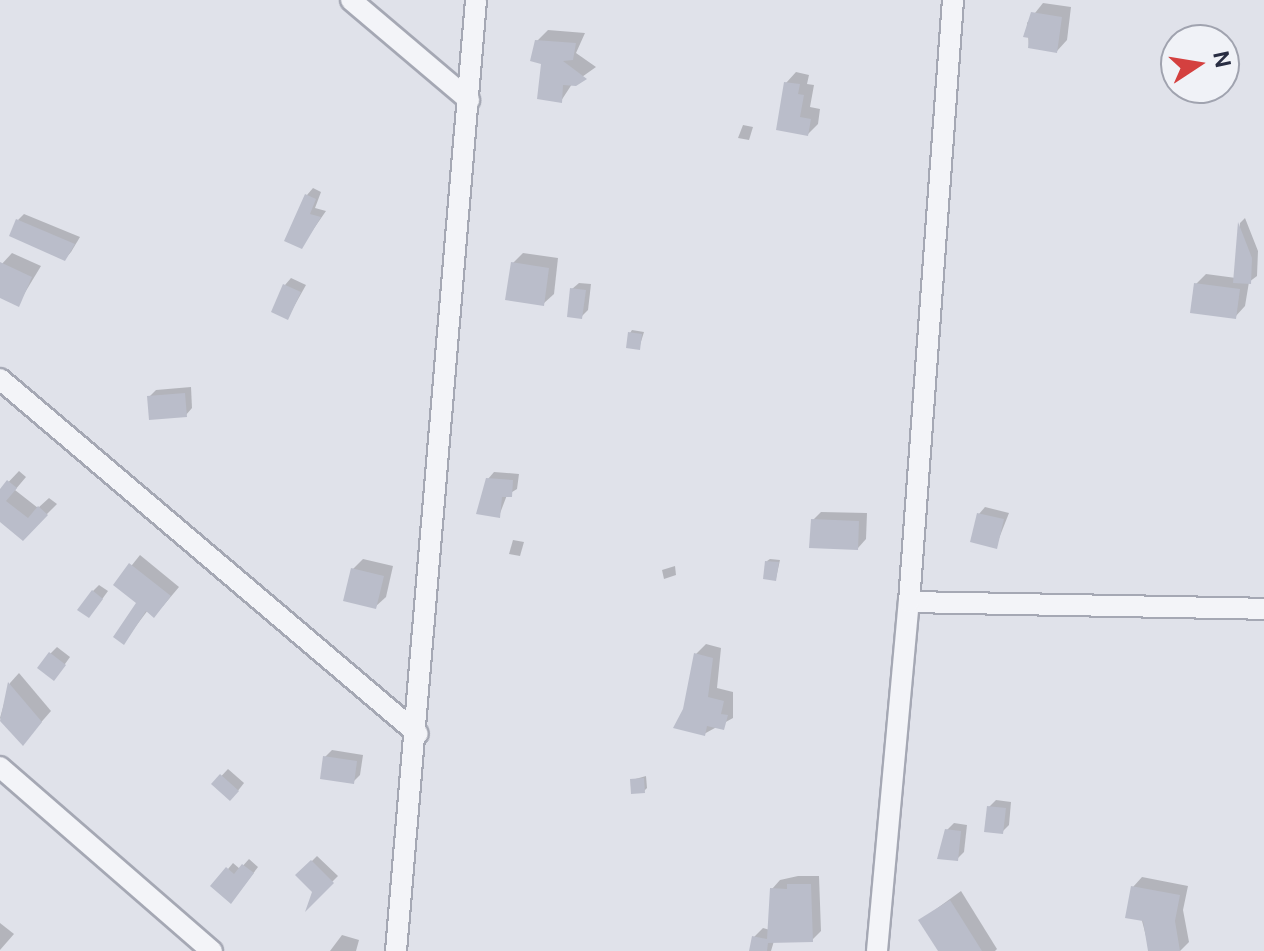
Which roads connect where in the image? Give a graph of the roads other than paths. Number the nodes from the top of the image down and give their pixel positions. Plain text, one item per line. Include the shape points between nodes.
1 (351, 0) edge
2 (476, 0) edge
3 (953, 0) edge
4 (469, 100) junction
5 (0, 379) edge
6 (909, 602) junction
7 (1264, 609) edge
8 (418, 734) junction
9 (0, 767) edge
10 (212, 951) edge
11 (396, 951) edge
12 (877, 951) edge

1 - 4 street
2 - 4 street
3 - 6 street
4 - 8 street
5 - 8 street
6 - 7 street
6 - 12 street
8 - 11 street
9 - 10 street

